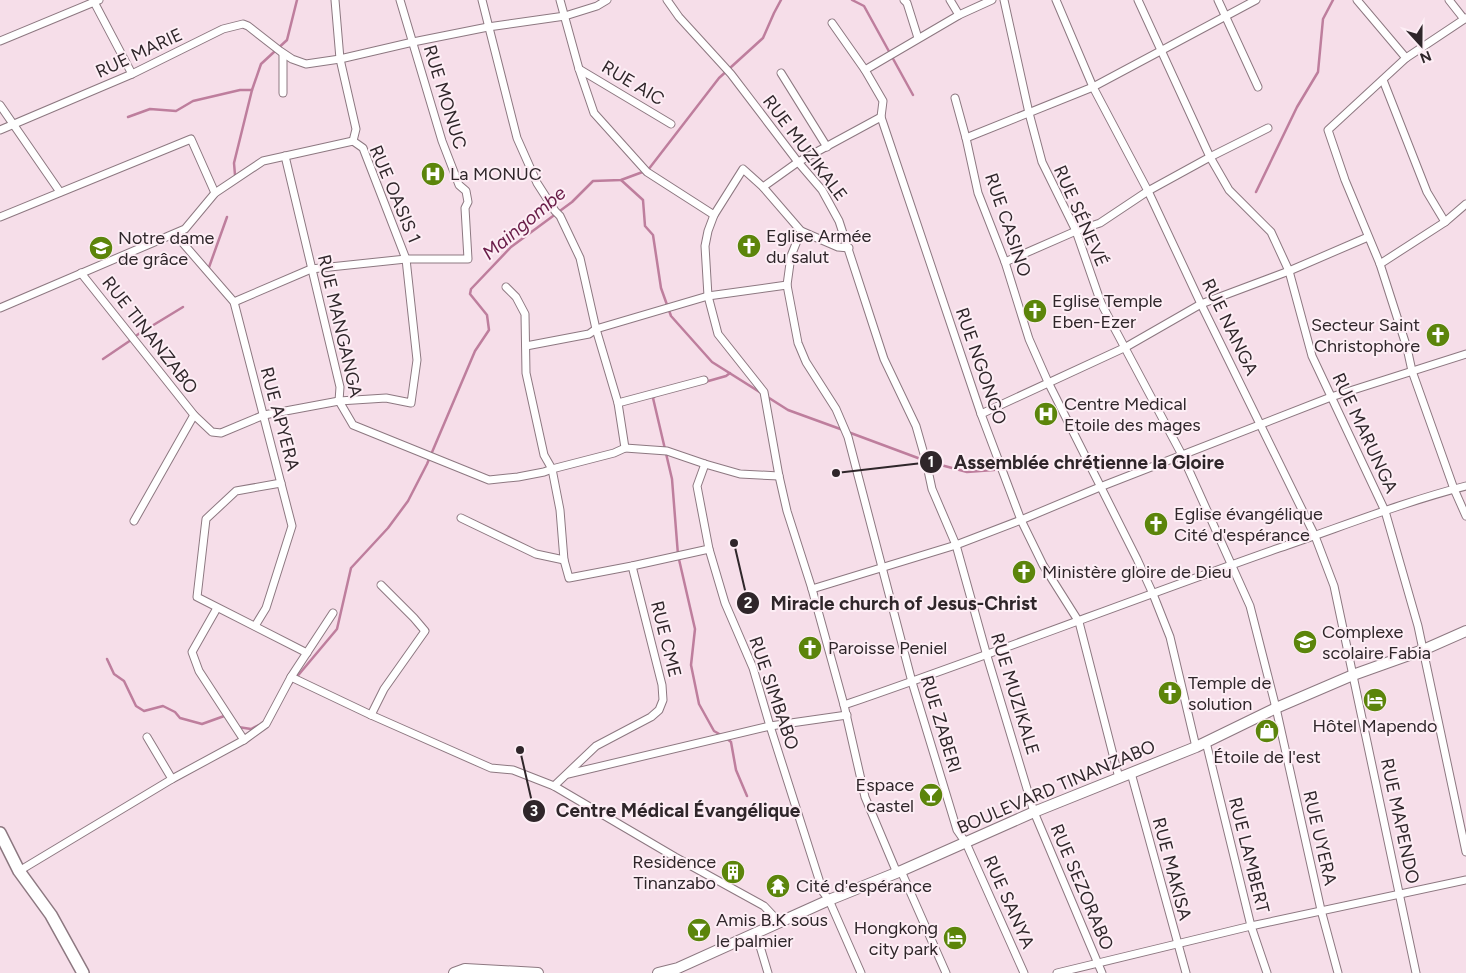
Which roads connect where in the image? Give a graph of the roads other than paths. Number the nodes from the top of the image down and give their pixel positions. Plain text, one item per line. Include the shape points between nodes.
1 (335, 0) edge
2 (400, 0) edge
3 (482, 0) edge
4 (560, 0) edge
5 (607, 0) edge
6 (667, 0) edge
7 (904, 0) edge
8 (950, 0) edge
9 (992, 0) edge
10 (1004, 0) edge
11 (1056, 0) edge
12 (1138, 0) edge
13 (1218, 0) edge
14 (1256, 0) edge
15 (1357, 0) edge
16 (1449, 0) edge
17 (95, 1) edge
18 (959, 15) junction
19 (565, 16) junction
20 (1226, 17) junction
21 (1465, 19) edge
22 (832, 23) dead end
23 (488, 28) junction
24 (918, 38) junction
25 (0, 41) edge
26 (413, 42) junction
27 (279, 50) junction
28 (1162, 50) junction
29 (1406, 58) junction
30 (340, 59) junction
31 (579, 69) junction
32 (865, 70) junction
33 (781, 73) dead end
34 (132, 74) junction
35 (1383, 80) junction
36 (1093, 87) junction
37 (1258, 87) dead end
38 (283, 93) dead end
39 (955, 98) dead end
40 (0, 105) edge
41 (1029, 113) junction
42 (882, 117) junction
43 (671, 124) dead end
44 (13, 125) junction
45 (1268, 128) dead end
46 (0, 130) edge
47 (966, 138) junction
48 (353, 140) junction
49 (827, 147) junction
50 (285, 156) junction
51 (1210, 157) junction
52 (798, 162) junction
53 (763, 187) junction
54 (1148, 191) junction
55 (60, 192) junction
56 (215, 193) junction
57 (1465, 207) edge
58 (714, 215) junction
59 (0, 217) edge
60 (1446, 222) junction
61 (801, 231) junction
62 (1076, 231) junction
63 (175, 234) junction
64 (1368, 237) junction
65 (849, 248) junction
66 (406, 259) junction
67 (1005, 262) junction
68 (1380, 264) junction
69 (311, 269) junction
70 (1289, 271) junction
71 (81, 273) junction
72 (787, 285) junction
73 (506, 287) dead end
74 (708, 296) junction
75 (234, 302) junction
76 (1201, 304) junction
77 (0, 308) edge
78 (596, 329) junction
79 (526, 346) junction
80 (1126, 347) junction
81 (1464, 354) edge
82 (1412, 371) junction
83 (704, 380) dead end
84 (1048, 382) junction
85 (1331, 398) junction
86 (338, 400) junction
87 (618, 403) junction
88 (981, 414) junction
89 (194, 415) junction
90 (264, 415) junction
91 (1261, 425) junction
92 (625, 448) junction
93 (1182, 455) junction
94 (705, 464) junction
95 (552, 469) junction
96 (779, 476) junction
97 (281, 483) junction
98 (1466, 486) edge
99 (1100, 487) junction
100 (1454, 489) junction
101 (1385, 511) junction
102 (1466, 516) edge
103 (461, 518) dead end
104 (1020, 520) junction
105 (134, 521) dead end
106 (1315, 536) junction
107 (956, 545) junction
108 (709, 549) junction
109 (564, 560) junction
110 (1233, 565) junction
111 (632, 566) junction
112 (882, 568) junction
113 (381, 585) dead end
114 (812, 589) junction
115 (1153, 594) junction
116 (217, 608) junction
117 (333, 613) dead end
118 (1079, 622) junction
119 (255, 626) junction
120 (1466, 631) edge
121 (1423, 650) junction
122 (307, 653) junction
123 (987, 656) junction
124 (1353, 675) junction
125 (294, 678) junction
126 (912, 682) junction
127 (844, 705) junction
128 (1276, 708) junction
129 (371, 715) junction
130 (846, 715) junction
131 (770, 726) junction
132 (147, 737) dead end
133 (244, 740) junction
134 (1201, 744) junction
135 (568, 774) junction
136 (1130, 774) junction
137 (1119, 778) junction
138 (172, 779) junction
139 (554, 786) junction
140 (1034, 812) junction
141 (0, 833) edge
142 (966, 843) junction
143 (1466, 852) edge
144 (19, 871) junction
145 (899, 872) junction
146 (1466, 880) edge
147 (1400, 893) junction
148 (829, 900) junction
149 (1321, 910) junction
150 (779, 922) junction
151 (1251, 926) junction
152 (756, 933) junction
153 (1177, 944) junction
154 (1098, 963) junction
155 (83, 973) edge
156 (454, 973) edge
157 (538, 973) edge
158 (658, 973) edge
159 (768, 973) edge
160 (861, 973) edge
161 (946, 973) edge
162 (1024, 973) edge
163 (1057, 973) edge
164 (1102, 973) edge
165 (1186, 973) edge
166 (1267, 973) edge
167 (1338, 973) edge
168 (1416, 973) edge

1 - 30 street, RUE OASIS 1
2 - 26 street, RUE MONUC
3 - 23 street
4 - 19 street, RUE AIC
5 - 19 street
6 - 52 street, RUE MUZIKALE via 729,71
7 - 24 street
8 - 18 street
9 - 18 street
10 - 41 street, RUE SÉNEVÉ
11 - 36 street, RUE NANGA
12 - 28 street, RUE MARUNGA
13 - 20 street
14 - 20 street
15 - 29 street
16 - 21 street
17 - 25 street
17 - 34 street
18 - 24 street
19 - 23 street
19 - 31 street, RUE AIC
20 - 28 street
20 - 37 street
21 - 29 street
22 - 32 street, RUE NGONGO
23 - 26 street
23 - 78 street via 517,138 537,183 580,258
24 - 32 street
26 - 30 street
26 - 66 street, RUE MONUC via 442,141 459,185 466,191 468,259
27 - 30 street via 306,64
27 - 34 street, RUE MARIE via 242,24 223,29
27 - 38 street
28 - 36 street
28 - 51 street, RUE MARUNGA
29 - 35 street
30 - 48 street, RUE OASIS 1 via 356,129
31 - 43 street, RUE AIC
31 - 58 street, RUE AIC via 594,113 645,171
32 - 42 street, RUE NGONGO via 883,101
33 - 49 street
34 - 44 street, RUE MARIE
35 - 60 street via 1427,192
35 - 64 street via 1328,130
36 - 41 street
36 - 54 street, RUE NANGA
39 - 47 street, RUE CASINO
40 - 44 street
41 - 47 street
41 - 62 street, RUE SÉNEVÉ via 1042,162
42 - 49 street
42 - 88 street, RUE NGONGO
44 - 46 street, RUE MARIE
44 - 55 street
45 - 51 street
47 - 67 street, RUE CASINO via 978,193
48 - 50 street
48 - 66 street, RUE OASIS 1 via 363,148
49 - 52 street
50 - 56 street via 263,161
50 - 69 street, RUE MANGANGA
51 - 54 street
51 - 70 street, RUE MARUNGA via 1229,190 1271,232
52 - 53 street
52 - 65 street, RUE MUZIKALE via 822,190
53 - 58 street via 743,169
53 - 61 street
54 - 62 street via 1100,223
54 - 76 street, RUE NANGA
55 - 56 street via 190,139
55 - 59 street
56 - 63 street via 185,229
57 - 60 street
58 - 74 street via 705,246
60 - 68 street
61 - 65 street via 838,247
61 - 72 street via 791,256
62 - 67 street
62 - 80 street, RUE SÉNEVÉ via 1101,303
63 - 71 street
63 - 75 street, RUE APYERA
64 - 68 street
64 - 70 street
65 - 107 street, RUE MUZIKALE via 884,359 916,426 932,489
66 - 69 street
66 - 86 street, RUE OASIS 1 via 417,360 411,403 386,398
67 - 84 street, RUE CASINO via 1029,339
68 - 82 street
69 - 75 street
69 - 86 street, RUE MANGANGA via 340,386
70 - 76 street
70 - 85 street, RUE MARUNGA via 1312,356
71 - 77 street
71 - 89 street, RUE TINANZABO
72 - 74 street
72 - 112 street, RUE ZABERI via 803,356 845,428
73 - 79 street via 525,314
74 - 78 street
74 - 96 street via 718,334 764,392
75 - 90 street, RUE APYERA
76 - 80 street
76 - 91 street, RUE NANGA
78 - 79 street via 589,334
78 - 87 street
79 - 95 street via 526,373 544,455
80 - 84 street
80 - 93 street, RUE SÉNEVÉ
81 - 82 street
82 - 85 street
82 - 100 street
83 - 87 street
84 - 88 street
84 - 99 street, RUE CASINO
85 - 91 street
85 - 101 street, RUE MARUNGA
86 - 90 street
86 - 95 street, RUE MANGANGA via 354,425 489,480 518,478
87 - 92 street
88 - 104 street, RUE NGONGO
89 - 90 street via 212,432 221,433
89 - 105 street, RUE TINANZABO
90 - 97 street, RUE APYERA
91 - 93 street
91 - 106 street, RUE NANGA
92 - 94 street via 665,451
92 - 95 street
93 - 99 street
93 - 110 street, RUE SÉNEVÉ
94 - 96 street via 740,474
94 - 108 street, RUE SIMBABO via 698,486
95 - 109 street via 560,510
96 - 114 street
97 - 116 street via 236,491 206,519 197,597
97 - 119 street, RUE APYERA via 292,526 266,608
98 - 100 street
99 - 104 street
99 - 115 street, RUE CASINO
100 - 101 street
100 - 102 street
101 - 106 street
101 - 121 street, RUE MARUNGA
103 - 109 street via 536,554
104 - 107 street
104 - 118 street, RUE NGONGO via 1043,565
106 - 110 street
106 - 124 street, RUE NANGA via 1334,586
107 - 112 street
107 - 123 street, RUE MUZIKALE
108 - 111 street
108 - 131 street, RUE SIMBABO via 725,604 753,668
109 - 111 street via 569,578
110 - 115 street
110 - 128 street, RUE SÉNEVÉ via 1250,606
111 - 135 street, RUE CME via 664,700 651,717 596,746
112 - 114 street
112 - 126 street, RUE ZABERI
113 - 129 street via 425,631 384,689
114 - 127 street
115 - 118 street
115 - 134 street, RUE CASINO via 1170,637
116 - 119 street
116 - 133 street via 192,652 199,671
117 - 122 street
118 - 123 street
118 - 137 street, RUE NGONGO
119 - 122 street
120 - 121 street, BOULEVARD TINANZABO
121 - 124 street, BOULEVARD TINANZABO
121 - 143 street, RUE MARUNGA
122 - 125 street
123 - 126 street
123 - 140 street, RUE MUZIKALE
124 - 128 street, BOULEVARD TINANZABO
124 - 147 street, RUE MAPENDO
125 - 129 street
125 - 133 street via 266,724
126 - 127 street
126 - 142 street, RUE ZABERI via 957,830
127 - 130 street
128 - 134 street, BOULEVARD TINANZABO
128 - 149 street, RUE UYERA
129 - 139 street via 491,768 513,770
130 - 131 street
130 - 145 street via 865,797
131 - 135 street
131 - 148 street, RUE SIMBABO via 823,892
132 - 138 street
133 - 138 street
134 - 136 street, BOULEVARD TINANZABO
134 - 151 street, RUE LAMBERT
135 - 139 street, RUE CME
136 - 137 street, BOULEVARD TINANZABO
136 - 153 street, RUE MAKISA
137 - 140 street, BOULEVARD TINANZABO
138 - 144 street
139 - 150 street via 764,906
140 - 142 street, BOULEVARD TINANZABO
140 - 154 street, RUE SEZORABO
141 - 144 main road
142 - 145 street, BOULEVARD TINANZABO
142 - 162 street, RUE SANYA
144 - 155 main road via 51,915
145 - 148 street, BOULEVARD TINANZABO
145 - 161 street
146 - 147 street
147 - 149 street
147 - 168 street, RUE MAPENDO
148 - 150 street, BOULEVARD TINANZABO
148 - 160 street, RUE SIMBABO
149 - 151 street
149 - 167 street, RUE UYERA
150 - 152 street, BOULEVARD TINANZABO
151 - 153 street
151 - 166 street, RUE LAMBERT
152 - 158 street, BOULEVARD TINANZABO via 678,968
152 - 159 street
153 - 154 street
153 - 165 street, RUE MAKISA
154 - 163 street
154 - 164 street, RUE SEZORABO
156 - 157 street via 465,969

